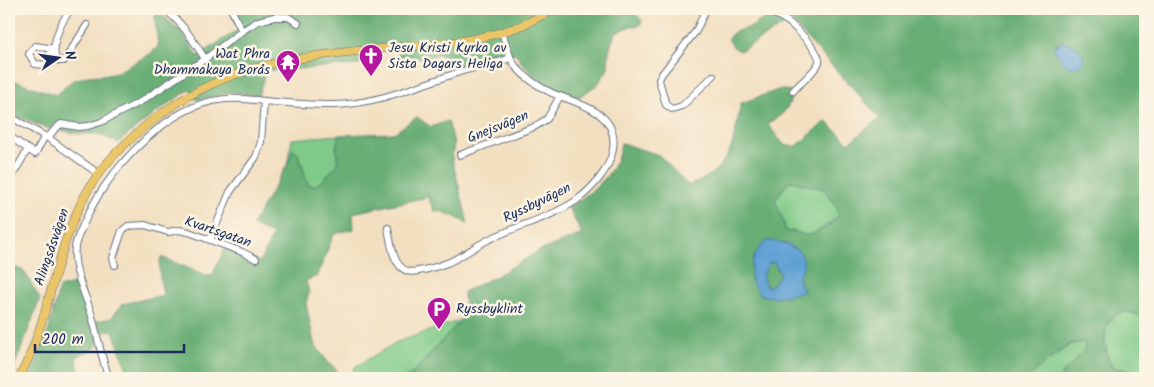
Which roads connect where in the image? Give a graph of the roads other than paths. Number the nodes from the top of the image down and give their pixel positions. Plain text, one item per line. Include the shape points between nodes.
1 (71, 9) edge
2 (164, 9) edge
3 (231, 9) edge
4 (554, 9) edge
5 (706, 9) edge
6 (756, 9) edge
7 (298, 24) dead end
8 (87, 25) dead end
9 (242, 31) junction
10 (502, 32) junction
11 (510, 58) junction
12 (205, 59) junction
13 (713, 76) dead end
14 (793, 91) dead end
15 (560, 96) junction
16 (264, 101) junction
17 (9, 116) edge
18 (9, 136) edge
19 (46, 137) junction
20 (28, 149) junction
21 (460, 155) dead end
22 (99, 174) junction
23 (9, 192) edge
24 (388, 228) dead end
25 (210, 240) junction
26 (256, 259) dead end
27 (115, 266) dead end
28 (19, 378) edge
29 (108, 378) edge

1 - 8 street via 53,48 56,59 64,61
2 - 12 street via 187,30
3 - 9 street
4 - 10 main road, Alingsåsvägen
5 - 13 street via 696,31 660,75 666,105 672,109 682,106
6 - 14 street via 782,18 818,54 817,66
7 - 9 street via 288,17 274,17 258,21
9 - 12 street
10 - 11 street, Ryssbyvägen
10 - 22 main road, Alingsåsvägen via 451,43 281,61 232,75 168,108 127,143
11 - 15 street, Ryssbyvägen via 533,82
11 - 16 street via 376,100 332,105
12 - 19 street via 140,102 101,122 79,127 61,124
15 - 21 street, Gnejsvägen via 547,119 534,127
15 - 24 street, Ryssbyvägen via 601,115 614,140 605,170 576,200 456,258 412,272 400,267 396,261
16 - 25 street via 261,142 256,157 230,192
16 - 29 street via 217,100 172,118 118,170 91,210 76,241 75,259
17 - 19 street
18 - 20 street
19 - 20 street via 35,154
19 - 22 street
20 - 23 street via 12,176
22 - 28 main road, Alingsåsvägen via 68,231 34,342
25 - 26 street, Kvartsgatan
25 - 27 street, Kvartsgatan via 189,232 168,232 145,224 128,226 122,231 113,258

